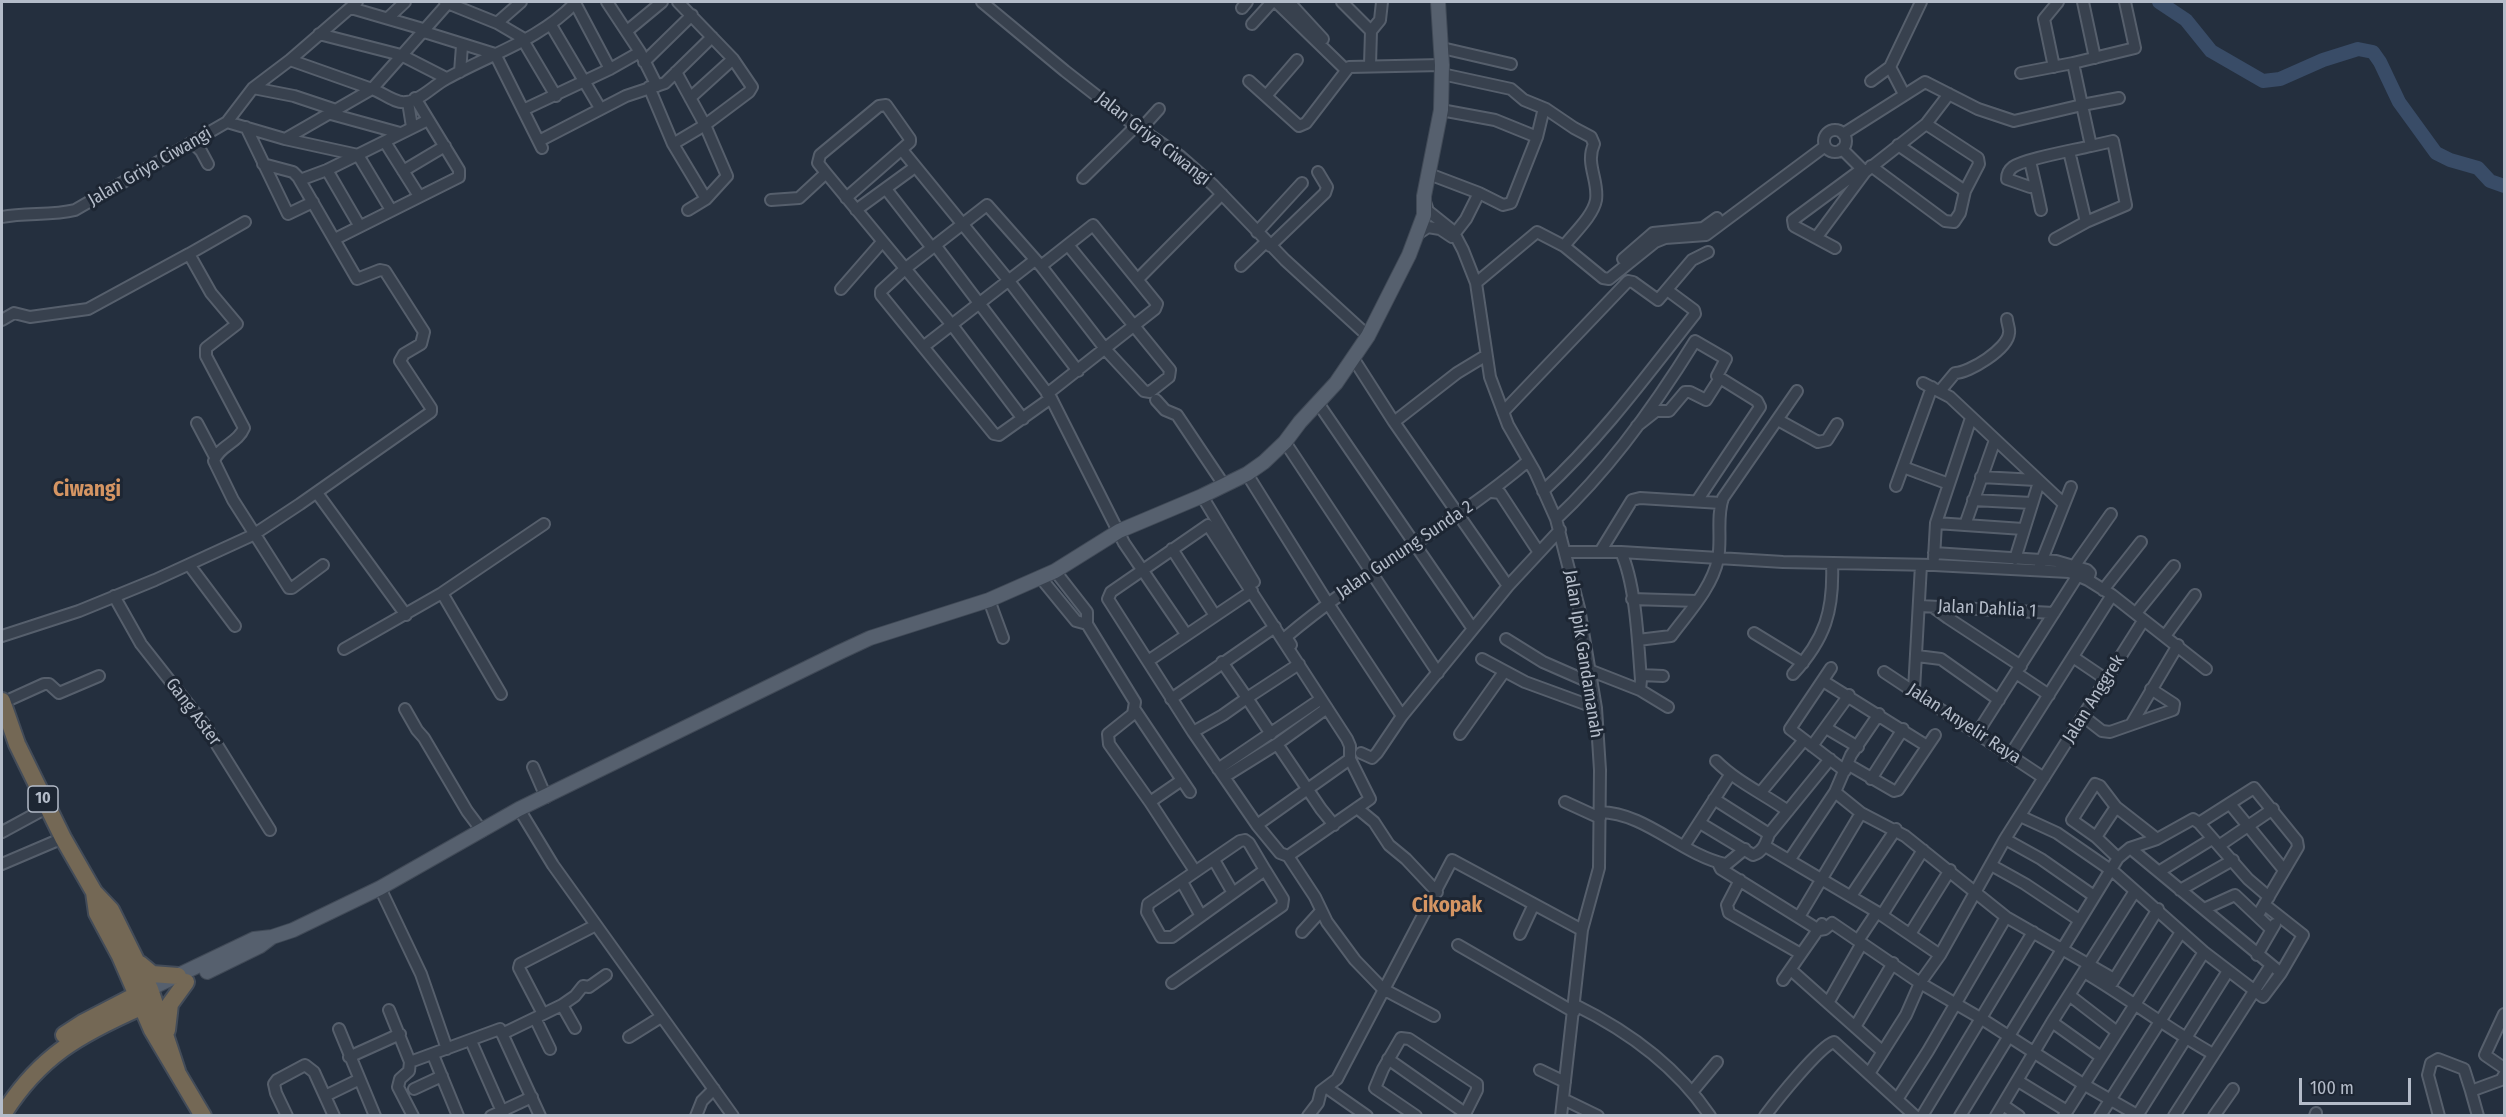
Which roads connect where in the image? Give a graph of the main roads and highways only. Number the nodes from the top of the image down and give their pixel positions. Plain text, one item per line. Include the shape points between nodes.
1 (1438, 2) edge
2 (2, 702) edge
3 (128, 958) junction
4 (182, 979) junction
5 (146, 998) junction
6 (113, 1014) junction
7 (159, 1033) junction
8 (2, 1101) edge
9 (2, 1116) edge
10 (203, 1116) edge

1 - 4 main road via 1441,110 1424,196 1424,215 1409,255 1368,336 1336,384 1285,442 1247,474 1119,531 1055,571 989,600 870,638 519,809 380,888
2 - 3 highway, 10 via 17,744 94,892 97,913
3 - 4 highway via 152,974
3 - 5 highway, 10
3 - 6 highway
4 - 5 main road
4 - 7 highway
5 - 6 highway
5 - 7 highway, 10
6 - 7 highway via 134,1019
6 - 8 highway via 84,1022 53,1042 26,1068
6 - 9 highway via 59,1050 33,1074
7 - 10 highway, 10

